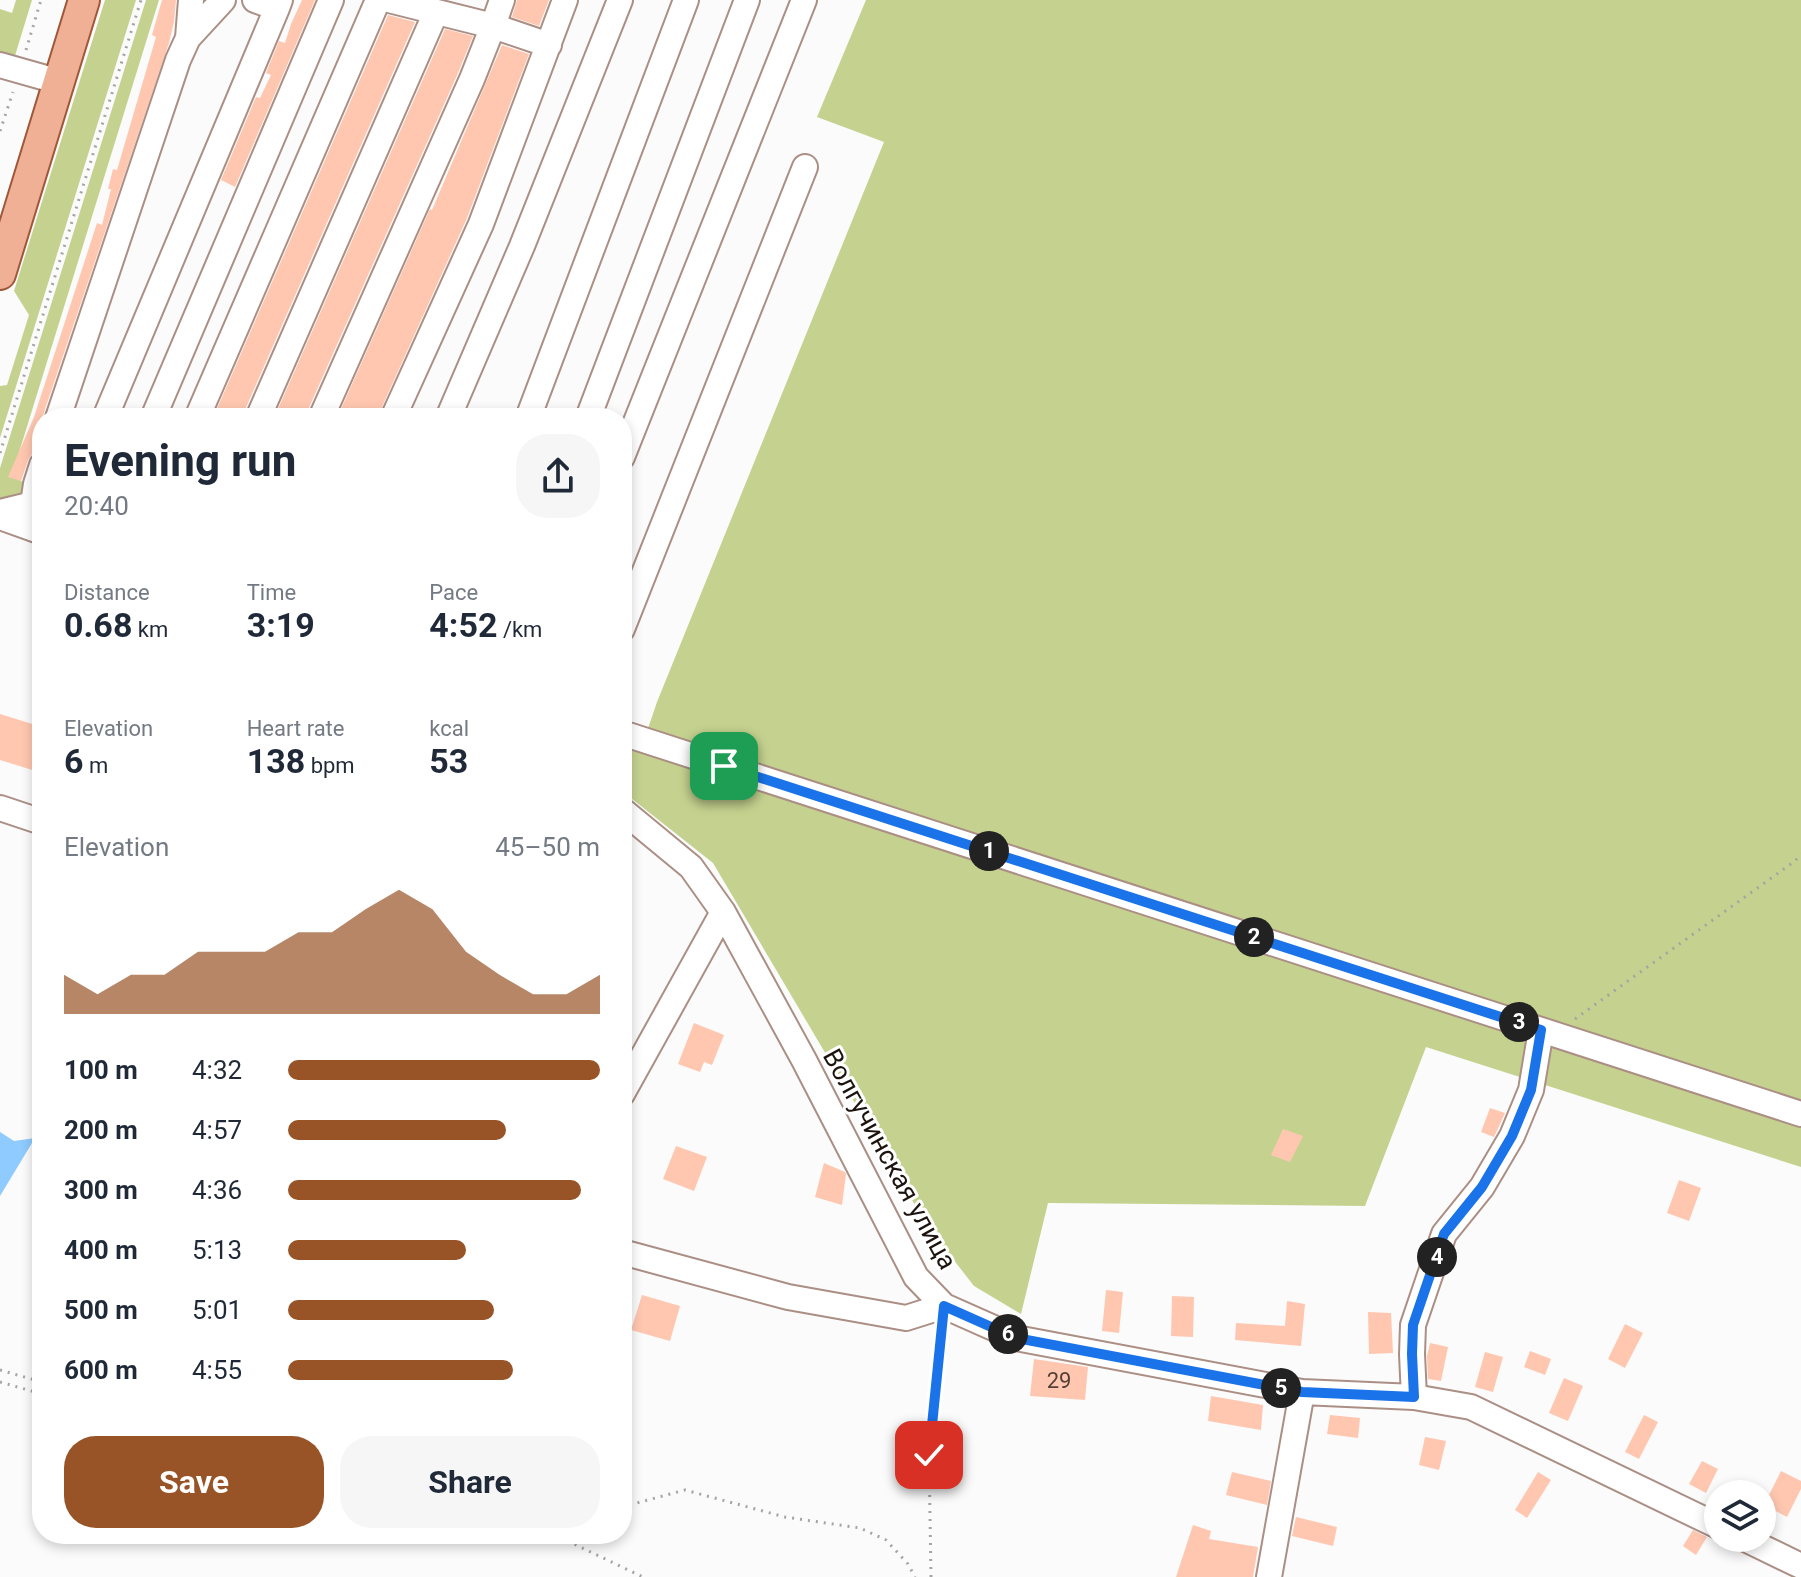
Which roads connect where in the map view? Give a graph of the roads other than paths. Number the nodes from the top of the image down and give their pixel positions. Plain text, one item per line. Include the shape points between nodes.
1 (84, 0) edge
2 (191, 0) edge
3 (223, 0) edge
4 (331, 0) edge
5 (378, 0) edge
6 (389, 0) edge
7 (502, 0) edge
8 (565, 0) edge
9 (620, 0) edge
10 (686, 0) edge
11 (747, 0) edge
12 (804, 0) edge
13 (271, 3) edge
14 (436, 12) junction
15 (493, 26) junction
16 (188, 38) junction
17 (549, 45) junction
18 (0, 65) edge
19 (60, 82) junction
20 (805, 167) dead end
21 (0, 274) edge
22 (61, 408) edge
23 (109, 408) edge
24 (157, 408) edge
25 (201, 408) edge
26 (262, 408) edge
27 (325, 408) edge
28 (398, 408) edge
29 (452, 408) edge
30 (532, 408) edge
31 (592, 408) edge
32 (632, 432) edge
33 (32, 504) edge
34 (0, 514) edge
35 (32, 528) edge
36 (632, 604) edge
37 (632, 736) edge
38 (0, 808) edge
39 (632, 818) edge
40 (32, 819) edge
41 (723, 912) junction
42 (1547, 1032) junction
43 (632, 1076) edge
44 (1801, 1114) edge
45 (632, 1255) edge
46 (944, 1306) junction
47 (1302, 1392) junction
48 (1414, 1397) junction
49 (1704, 1519) edge
50 (1772, 1552) edge
51 (1801, 1566) edge
52 (1269, 1577) edge

1 - 19 main road
2 - 16 street
3 - 16 street
4 - 24 street
5 - 25 street
6 - 14 street
7 - 15 street
8 - 17 street
9 - 29 street
10 - 30 street
11 - 31 street
12 - 32 street
13 - 23 street
14 - 15 street
14 - 26 street
15 - 17 street
15 - 27 street
16 - 22 street
17 - 28 street via 481,224
18 - 19 street
19 - 21 main road
20 - 36 street
33 - 34 street
34 - 35 street
37 - 42 street
38 - 40 street
39 - 41 street, Волгучинская улица via 691,867
41 - 43 street
41 - 46 street, Волгучинская улица via 916,1277
42 - 44 street
42 - 48 street via 1512,1136 1482,1187 1444,1234 1413,1325
45 - 46 street via 788,1297 906,1318
46 - 47 street, Волгучинская улица via 1016,1338
47 - 48 street, Волгучинская улица
47 - 52 street
48 - 49 street, Волгучинская улица via 1471,1407
50 - 51 street

